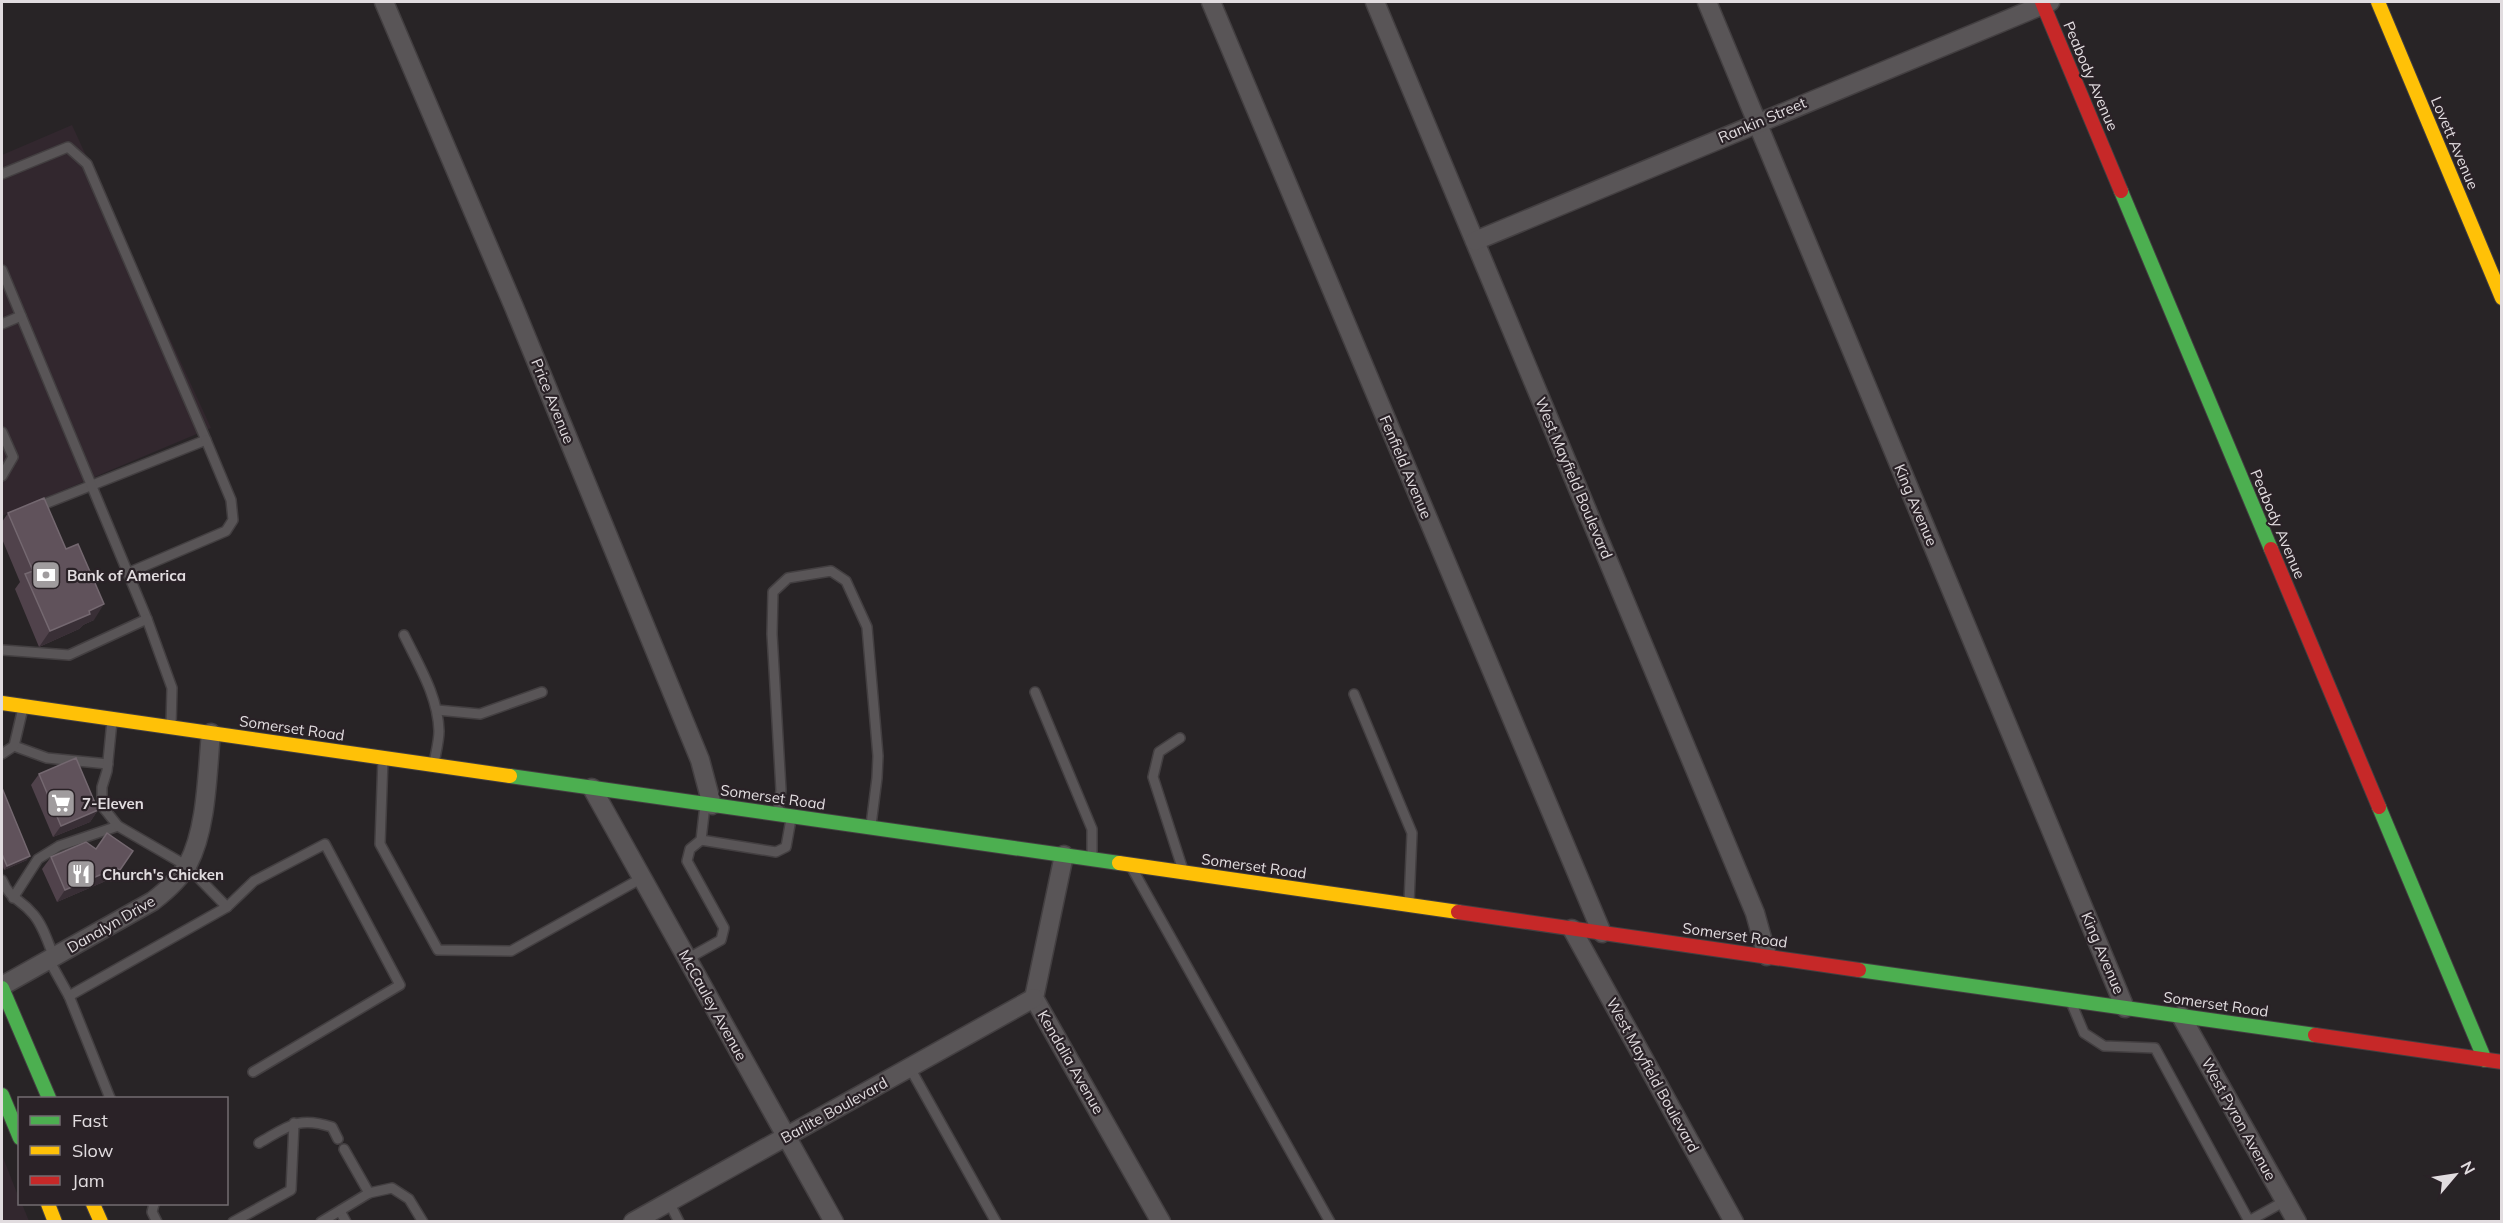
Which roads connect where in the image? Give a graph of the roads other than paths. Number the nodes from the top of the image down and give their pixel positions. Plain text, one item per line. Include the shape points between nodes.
1 (384, 2) edge
2 (1211, 2) edge
3 (1375, 2) edge
4 (1707, 2) edge
5 (2378, 2) edge
6 (2045, 3) edge
7 (1757, 122) junction
8 (2, 174) edge
9 (1475, 241) junction
10 (2, 270) edge
11 (2502, 298) edge
12 (21, 316) junction
13 (2, 324) edge
14 (2, 432) edge
15 (206, 440) junction
16 (2, 476) edge
17 (91, 484) junction
18 (31, 509) edge
19 (128, 573) junction
20 (147, 619) junction
21 (404, 635) dead end
22 (2, 650) edge
23 (542, 692) dead end
24 (1035, 692) dead end
25 (1354, 694) dead end
26 (2, 703) edge
27 (23, 706) junction
28 (437, 710) junction
29 (112, 719) junction
30 (171, 727) junction
31 (211, 733) junction
32 (1180, 738) dead end
33 (14, 746) junction
34 (2, 754) edge
35 (383, 758) junction
36 (108, 764) junction
37 (434, 765) junction
38 (592, 788) junction
39 (709, 804) junction
40 (785, 815) junction
41 (118, 826) junction
42 (871, 828) junction
43 (701, 840) junction
44 (1064, 855) junction
45 (1092, 860) junction
46 (1130, 865) junction
47 (187, 866) junction
48 (1184, 873) junction
49 (642, 878) junction
50 (2, 880) edge
51 (4, 891) edge
52 (14, 898) junction
53 (1409, 905) junction
54 (227, 907) junction
55 (1572, 928) junction
56 (1602, 933) junction
57 (1767, 957) junction
58 (51, 958) junction
59 (687, 959) junction
60 (2, 987) edge
61 (69, 996) junction
62 (1034, 998) junction
63 (2070, 1000) junction
64 (2125, 1008) junction
65 (2181, 1016) junction
66 (2485, 1060) junction
67 (2502, 1062) edge
68 (910, 1068) junction
69 (253, 1072) dead end
70 (49, 1097) edge
71 (110, 1097) edge
72 (3, 1103) edge
73 (294, 1123) junction
74 (18, 1134) edge
75 (787, 1137) junction
76 (338, 1139) dead end
77 (259, 1143) dead end
78 (344, 1149) dead end
79 (369, 1193) junction
80 (2285, 1201) junction
81 (669, 1202) junction
82 (49, 1205) edge
83 (94, 1205) edge
84 (154, 1205) edge
85 (340, 1211) junction
86 (55, 1221) edge
87 (101, 1221) edge
88 (157, 1221) edge
89 (233, 1221) edge
90 (321, 1221) edge
91 (346, 1221) edge
92 (423, 1221) edge
93 (633, 1221) edge
94 (679, 1221) edge
95 (834, 1221) edge
96 (996, 1221) edge
97 (1161, 1221) edge
98 (1330, 1221) edge
99 (1734, 1221) edge
100 (2297, 1221) edge

1 - 39 street, Price Avenue via 696,749
2 - 56 street, Fenfield Avenue
3 - 9 street, West Mayfield Boulevard
4 - 7 street, King Avenue
5 - 11 main road, Lovett Avenue
6 - 7 street, Rankin Street
6 - 66 main road, Peabody Avenue
7 - 9 street, Rankin Street
7 - 64 street, King Avenue
8 - 15 lane via 68,147 87,164
9 - 57 street, West Mayfield Boulevard via 1750,902
10 - 12 lane
12 - 13 lane
12 - 17 lane
14 - 16 lane via 13,457
15 - 17 lane
15 - 19 lane via 231,500 233,520 226,531
17 - 18 lane
17 - 19 lane
19 - 20 lane
20 - 22 lane via 69,655
20 - 30 lane via 171,688
21 - 28 lane
23 - 28 lane via 480,714
24 - 45 lane via 1092,829
25 - 53 lane via 1412,833
26 - 27 main road, Somerset Road
27 - 29 main road, Somerset Road
27 - 33 lane
28 - 37 lane via 439,733
29 - 30 main road, Somerset Road
29 - 36 lane
30 - 31 main road, Somerset Road
31 - 35 main road, Somerset Road
31 - 47 street, Danalyn Drive via 201,828
32 - 48 lane via 1159,752 1154,777
33 - 34 lane
33 - 36 lane via 47,758
35 - 37 main road, Somerset Road
35 - 49 lane via 380,844 438,950 511,951
36 - 41 lane via 102,806
37 - 38 main road, Somerset Road
38 - 39 main road, Somerset Road
38 - 49 street, McCauley Avenue
39 - 40 main road, Somerset Road
39 - 43 lane
40 - 42 main road, Somerset Road
40 - 42 lane via 772,634 773,592 788,578 831,571 846,581 867,627 878,756
40 - 43 lane via 786,847 776,852
41 - 47 lane
41 - 52 lane via 58,846 38,860
42 - 44 main road, Somerset Road
43 - 59 lane via 690,849 687,861 724,928 721,940
44 - 45 main road, Somerset Road
44 - 62 street, Kendalia Avenue
45 - 46 main road, Somerset Road
46 - 48 main road, Somerset Road
46 - 98 lane
47 - 54 lane
47 - 58 street, Danalyn Drive via 169,889 153,901
48 - 53 main road, Somerset Road
49 - 59 street, McCauley Avenue
50 - 51 lane
51 - 52 lane
52 - 58 lane via 35,915
53 - 55 main road, Somerset Road
54 - 61 lane
54 - 69 lane via 254,881 325,844 400,985
55 - 56 main road, Somerset Road
55 - 99 street, West Mayfield Boulevard
56 - 57 main road, Somerset Road
57 - 63 main road, Somerset Road
58 - 60 street, Danalyn Drive
58 - 61 lane
59 - 75 street, McCauley Avenue
60 - 70 main road
61 - 71 lane
62 - 68 street, Barlite Boulevard
62 - 97 street, Kendalia Avenue
63 - 64 main road, Somerset Road
63 - 80 lane via 2084,1033 2104,1046 2155,1048 2249,1221
64 - 65 main road, Somerset Road
65 - 66 main road, Somerset Road
65 - 80 street, West Pyron Avenue
66 - 67 main road, Somerset Road
68 - 75 street, Barlite Boulevard
68 - 96 lane
72 - 74 main road
73 - 76 lane via 313,1121 332,1127
73 - 77 lane
73 - 89 lane via 291,1190
75 - 81 street, Barlite Boulevard
75 - 95 street, McCauley Avenue
78 - 79 lane
79 - 85 lane
79 - 92 lane via 392,1188 409,1199
80 - 100 street, West Pyron Avenue
81 - 93 street, Barlite Boulevard
81 - 94 lane
82 - 86 main road
83 - 87 main road
84 - 88 lane
85 - 90 lane
85 - 91 lane

